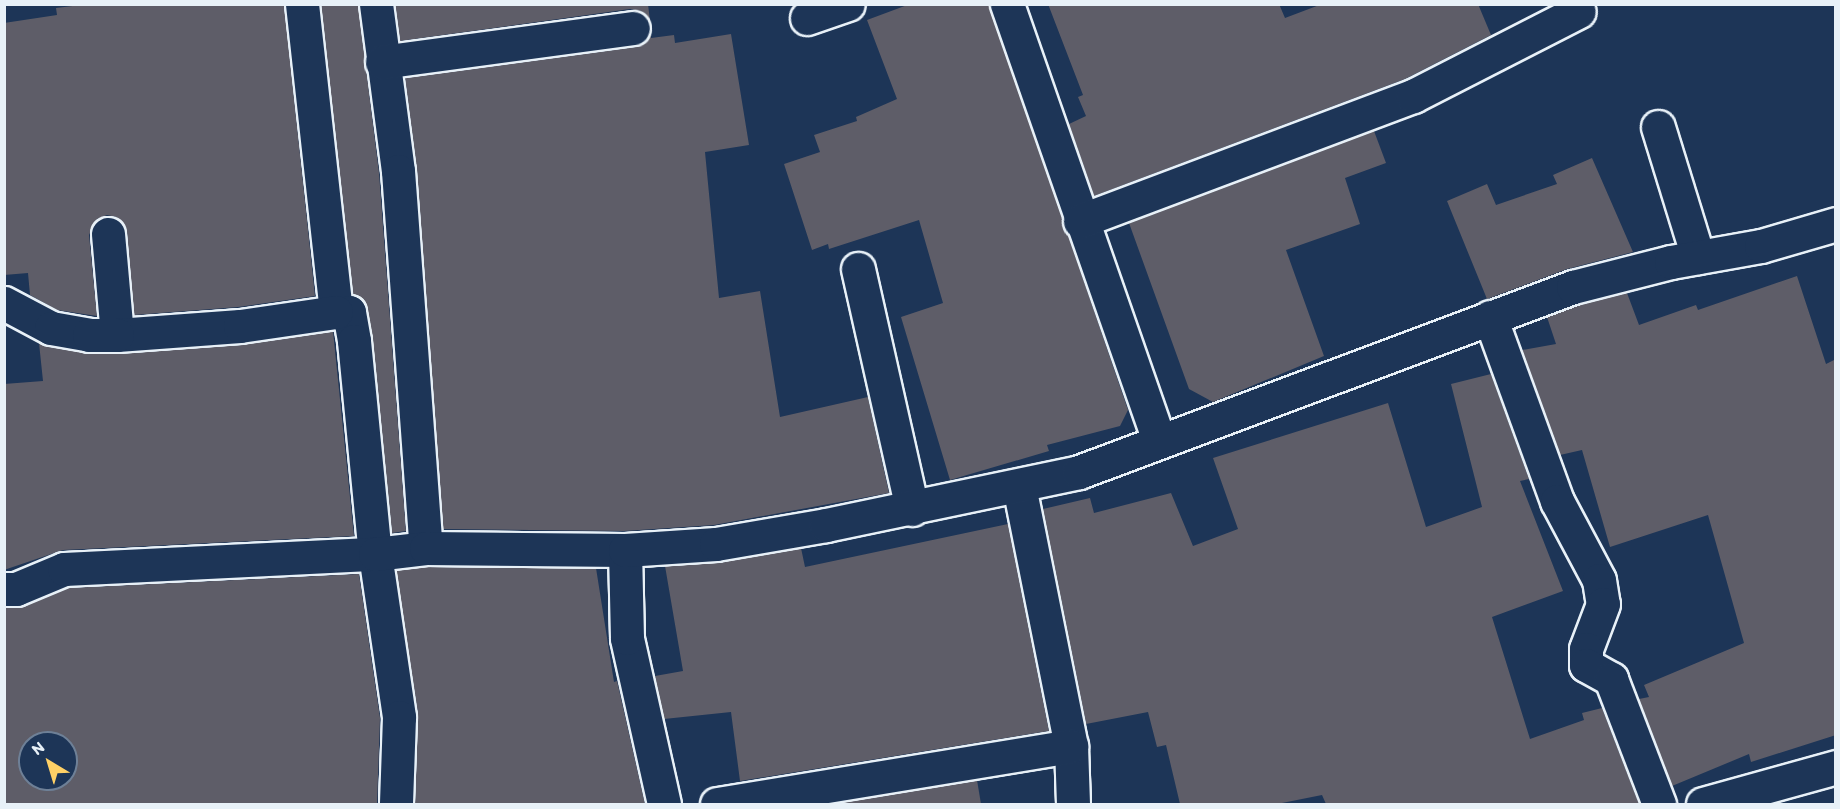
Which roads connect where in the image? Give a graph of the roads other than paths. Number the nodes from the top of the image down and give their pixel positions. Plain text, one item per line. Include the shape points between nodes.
1 (302, 4) edge
2 (376, 4) edge
3 (848, 4) edge
4 (1007, 4) edge
5 (1579, 11) dead end
6 (807, 18) dead end
7 (633, 28) dead end
8 (382, 62) junction
9 (1658, 127) dead end
10 (1080, 221) junction
11 (1836, 224) edge
12 (108, 234) dead end
13 (1698, 257) junction
14 (858, 269) dead end
15 (4, 303) edge
16 (336, 312) junction
17 (1490, 316) junction
18 (117, 335) junction
19 (1159, 441) junction
20 (1018, 486) junction
21 (912, 509) junction
22 (426, 548) junction
23 (625, 550) junction
24 (375, 554) junction
25 (4, 589) edge
26 (1071, 746) junction
27 (1836, 767) edge
28 (396, 804) edge
29 (664, 804) edge
30 (717, 804) edge
31 (1073, 804) edge
32 (1659, 804) edge
33 (1703, 804) edge

1 - 16 street
2 - 8 street
3 - 6 street
4 - 10 street
5 - 10 street via 1413,96
7 - 8 street
8 - 22 street via 398,171
9 - 13 street
10 - 19 street
11 - 13 street via 1761,246
12 - 18 street
13 - 17 street via 1573,287
14 - 21 street
15 - 18 street via 51,328
16 - 18 street via 240,326
16 - 24 street via 349,312 354,341
17 - 19 street via 1224,420
17 - 32 street via 1553,491 1599,580 1602,604 1586,649 1586,665 1611,679
19 - 20 street via 1079,472
20 - 21 street
20 - 26 street
21 - 23 street via 716,544
22 - 23 street
22 - 24 street
23 - 29 street via 627,638
24 - 25 street via 64,569 16,590
24 - 28 street via 399,717
26 - 30 street
26 - 31 street
27 - 33 street

